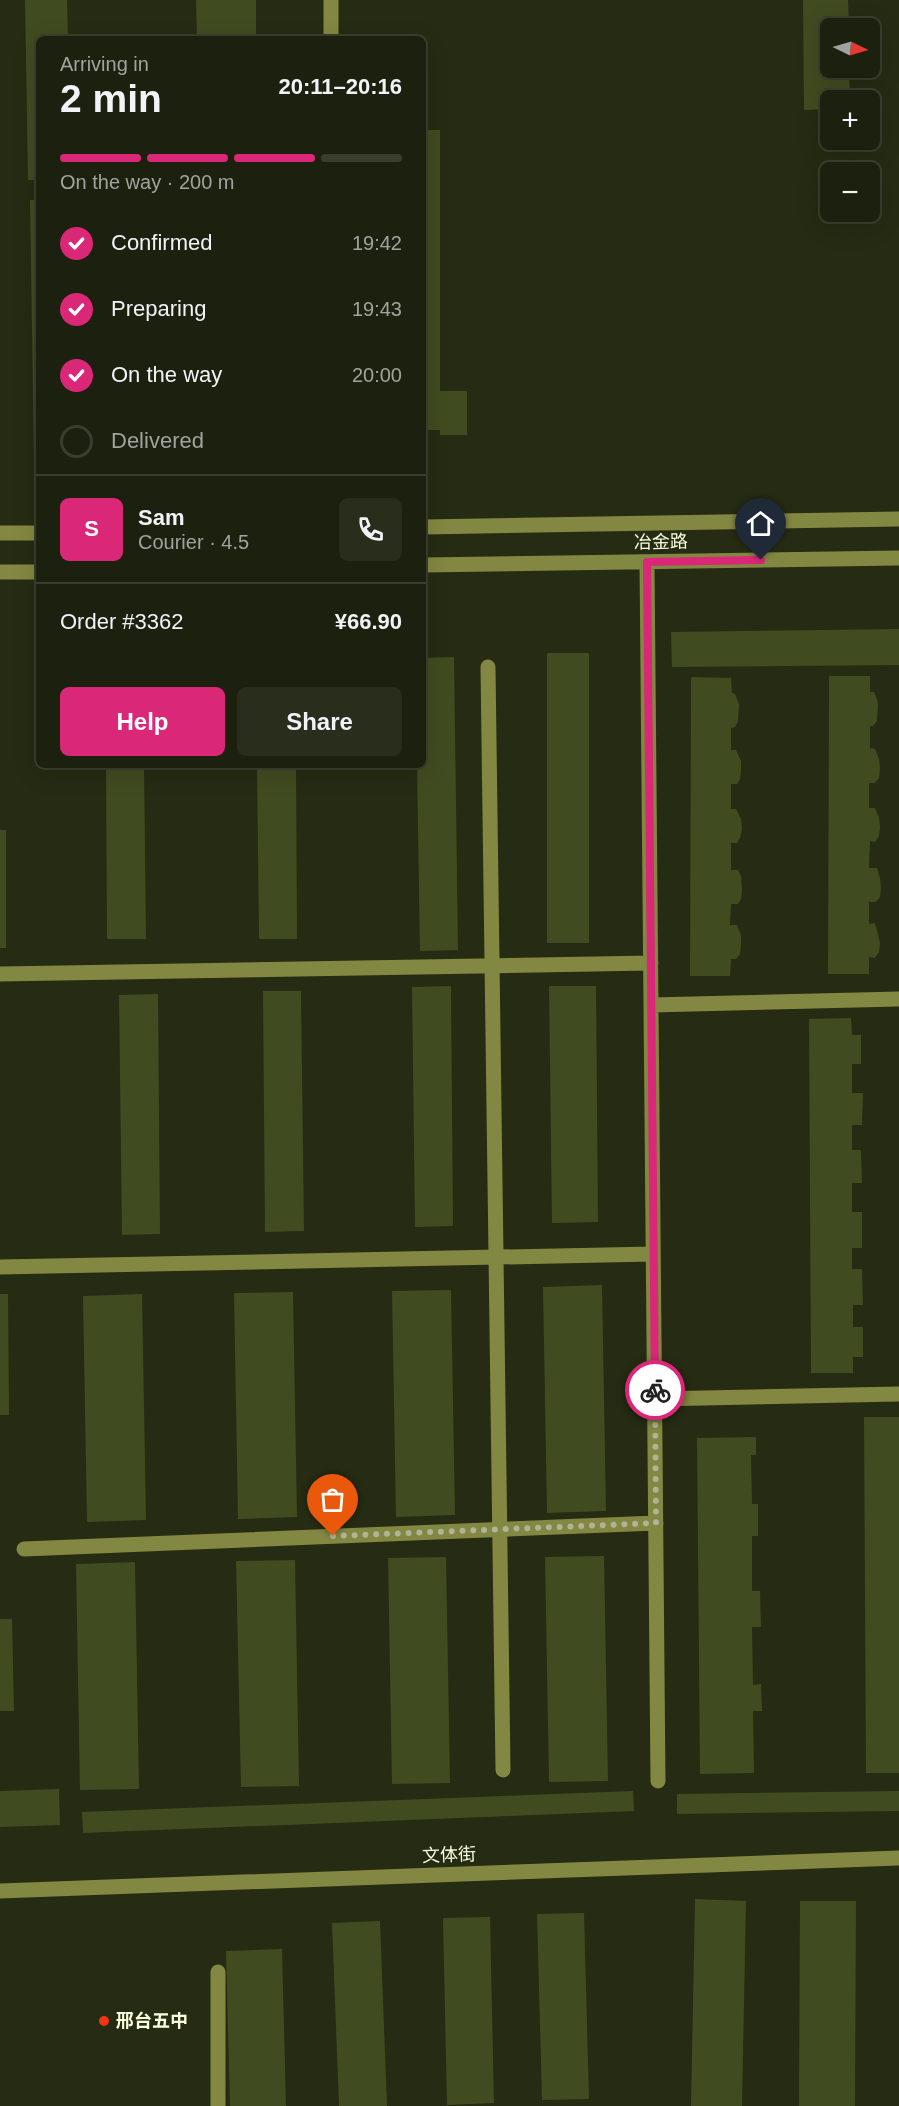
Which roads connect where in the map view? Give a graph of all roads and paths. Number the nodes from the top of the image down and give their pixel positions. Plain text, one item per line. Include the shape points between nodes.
1 (331, 0) edge
2 (331, 36) edge
3 (899, 519) edge
4 (426, 527) edge
5 (0, 533) edge
6 (36, 533) edge
7 (899, 558) edge
8 (647, 562) junction
9 (426, 565) edge
10 (0, 572) edge
11 (36, 572) edge
12 (488, 668) dead end
13 (651, 963) junction
14 (492, 966) junction
15 (0, 974) edge
16 (899, 999) edge
17 (651, 1005) junction
18 (653, 1254) junction
19 (495, 1257) junction
20 (0, 1267) edge
21 (899, 1394) edge
22 (655, 1399) junction
23 (656, 1523) junction
24 (500, 1530) junction
25 (24, 1549) dead end
26 (503, 1770) dead end
27 (658, 1781) dead end
28 (899, 1858) edge
29 (0, 1891) edge
30 (218, 1972) dead end
31 (219, 2106) edge

1 - 2 street
3 - 4 street, 冶金路
5 - 6 street
7 - 8 street, 冶金路
8 - 9 street, 冶金路
8 - 13 street
10 - 11 street
12 - 14 street
13 - 14 street
13 - 17 street
14 - 15 street
14 - 19 street
16 - 17 street
17 - 18 street
18 - 19 street
18 - 22 street
19 - 20 street
19 - 24 street
21 - 22 street
22 - 23 street
23 - 24 street
23 - 27 street
24 - 25 street
24 - 26 street
28 - 29 street, 文体街
30 - 31 street

